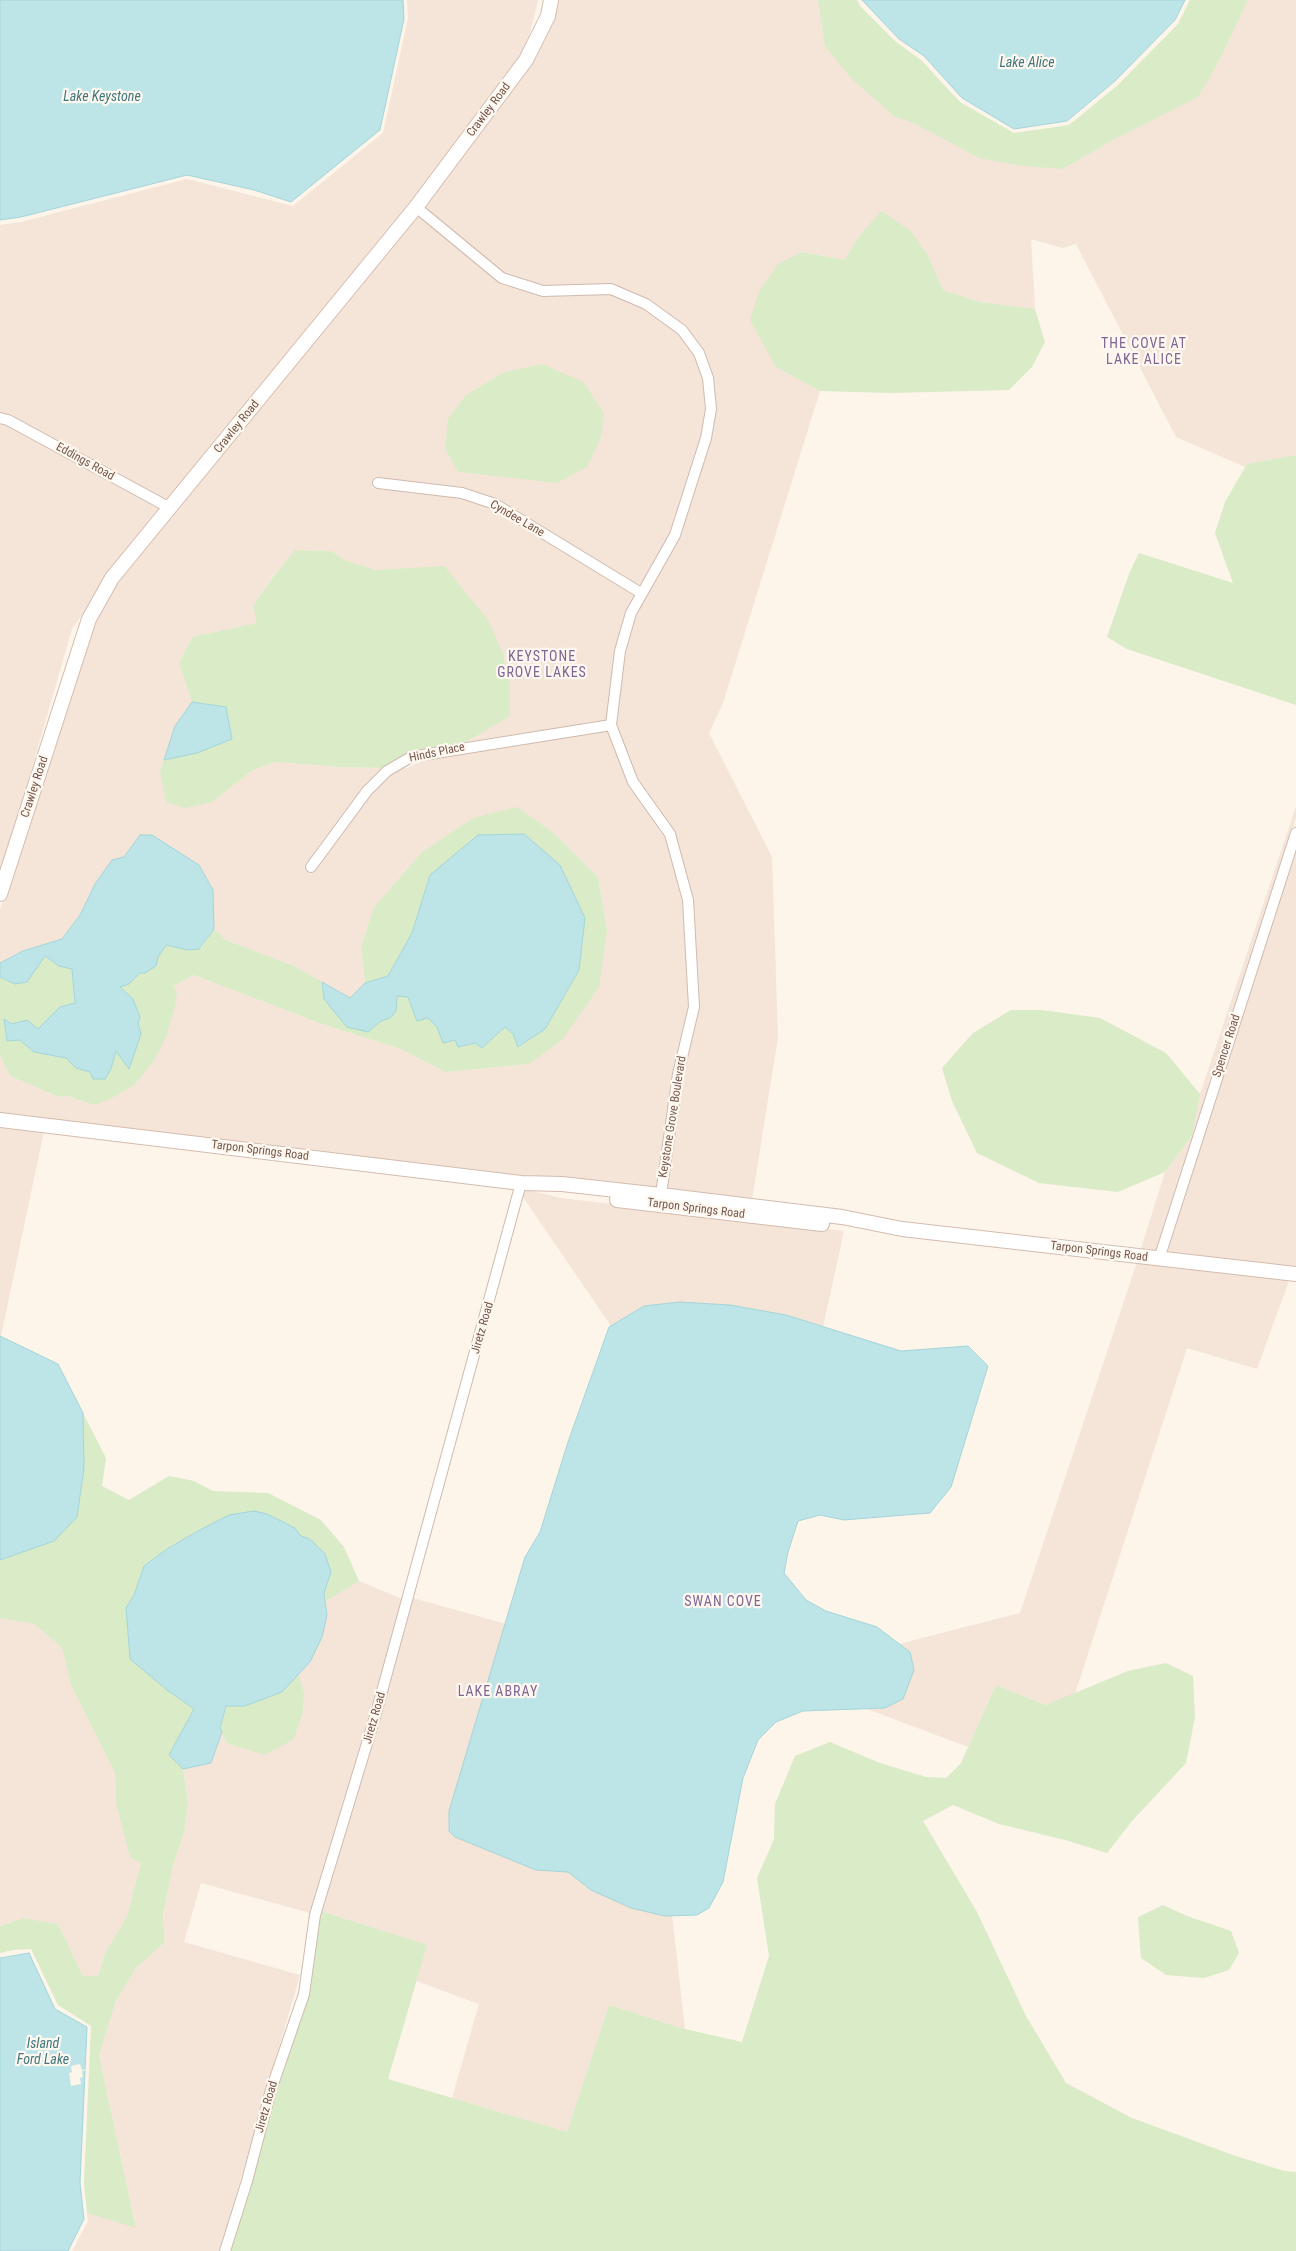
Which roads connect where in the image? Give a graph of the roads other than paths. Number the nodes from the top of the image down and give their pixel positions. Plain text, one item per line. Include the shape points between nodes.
1 (551, 0) edge
2 (416, 207) junction
3 (0, 418) edge
4 (378, 483) dead end
5 (170, 508) junction
6 (641, 594) junction
7 (611, 725) junction
8 (1296, 833) edge
9 (311, 866) dead end
10 (0, 894) edge
11 (0, 1120) edge
12 (521, 1183) junction
13 (660, 1200) junction
14 (1159, 1259) junction
15 (1296, 1274) edge
16 (225, 2251) edge

1 - 2 main road, Crawley Road via 548,16 526,60
2 - 5 main road, Crawley Road
2 - 6 street, Keystone Grove Boulevard via 502,278 543,291 611,289 646,304 682,330 699,353 708,378 710,409 706,438 675,535
3 - 5 street, Eddings Road
4 - 6 street, Cyndee Lane via 462,493 495,504
5 - 10 main road, Crawley Road via 112,578 89,620
6 - 7 street, Keystone Grove Boulevard via 620,651
7 - 9 street, Hinds Place via 411,756 387,771 367,790
7 - 13 street, Keystone Grove Boulevard via 634,782 670,834 688,900 694,1006 678,1074
8 - 14 street, Spencer Road
11 - 12 main road, Tarpon Springs Road
12 - 13 main road, Tarpon Springs Road via 562,1184
12 - 16 street, Jiretz Road via 364,1758 315,1915 304,1994 271,2090
13 - 14 main road, Tarpon Springs Road via 842,1217 902,1229
14 - 15 main road, Tarpon Springs Road

